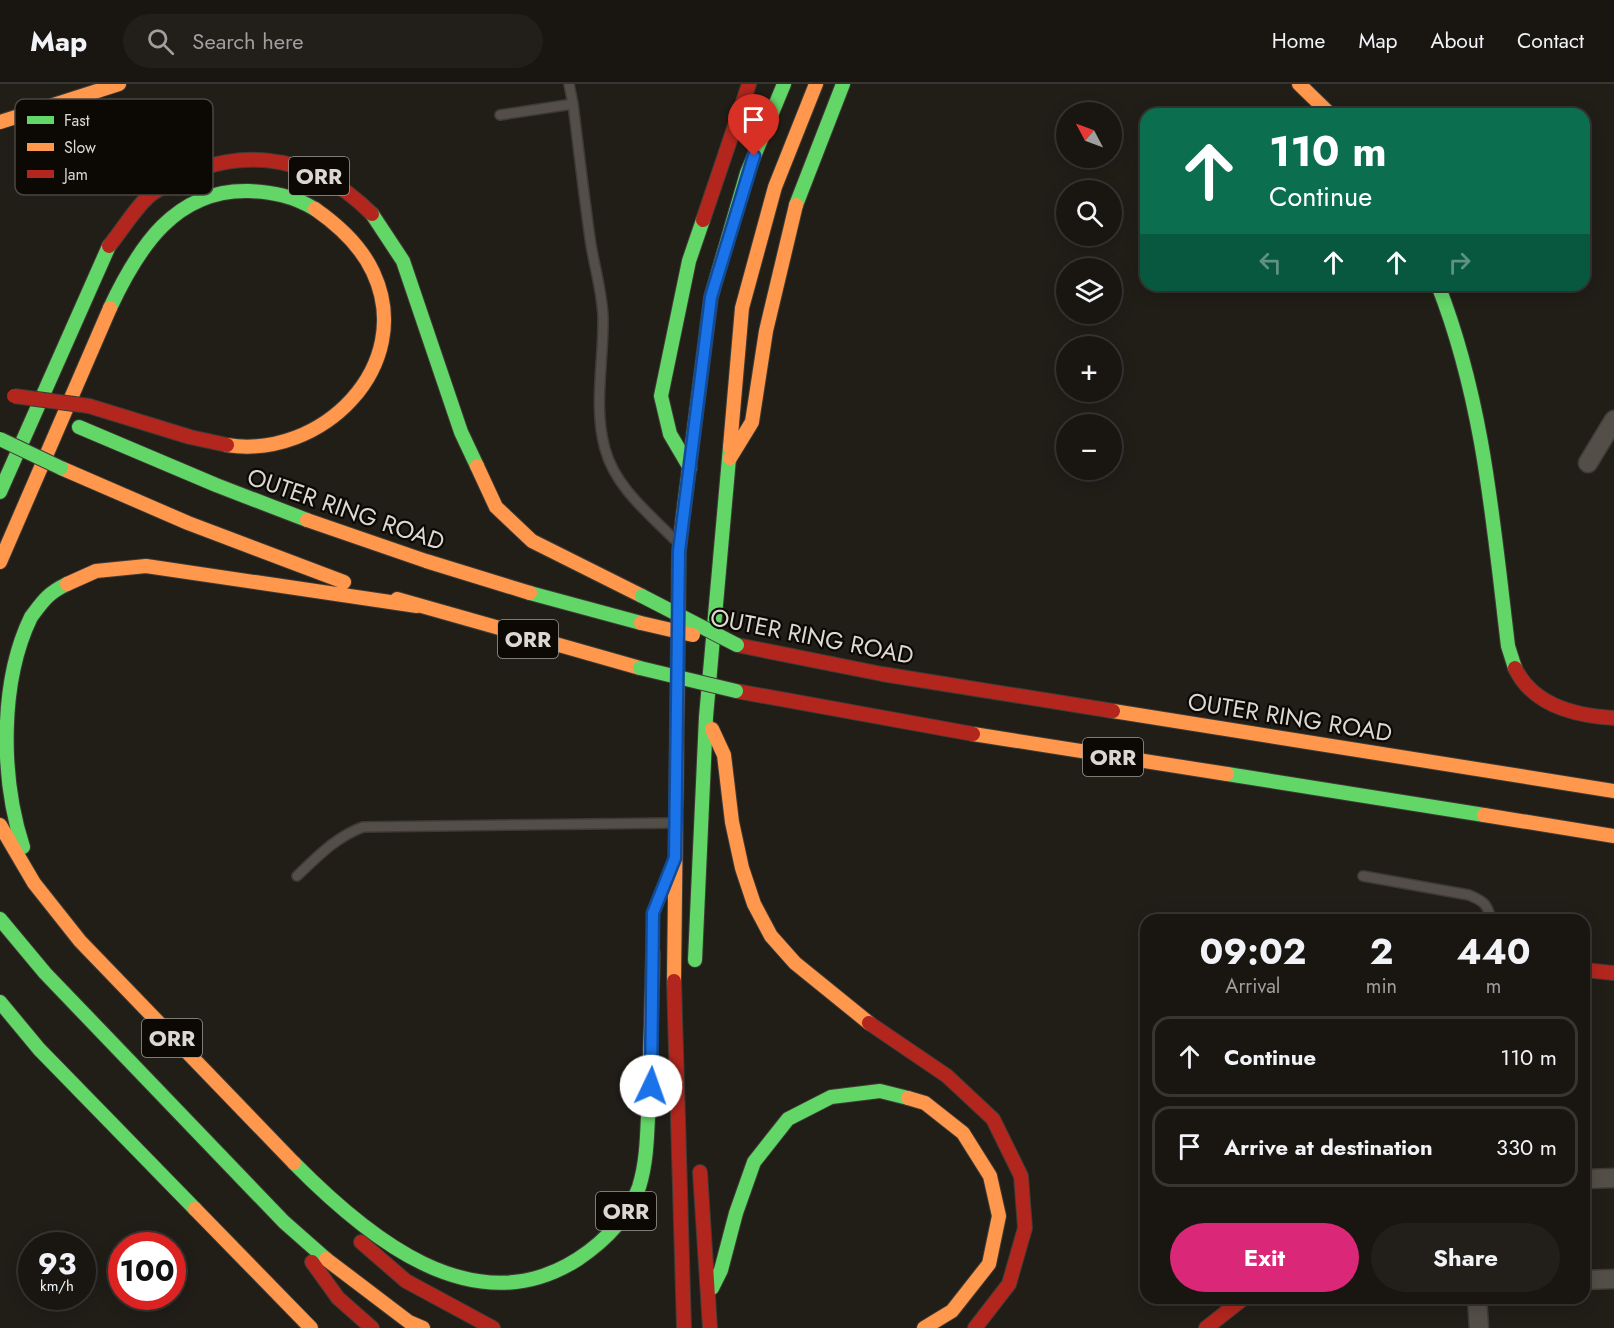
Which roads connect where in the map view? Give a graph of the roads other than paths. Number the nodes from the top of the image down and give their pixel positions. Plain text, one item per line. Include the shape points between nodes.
1 (569, 84) edge
2 (749, 84) edge
3 (784, 84) edge
4 (816, 84) edge
5 (843, 84) edge
6 (1299, 84) edge
7 (116, 85) edge
8 (72, 99) edge
9 (573, 104) junction
10 (1324, 108) edge
11 (500, 114) dead end
12 (15, 117) edge
13 (0, 122) edge
14 (213, 163) edge
15 (151, 195) edge
16 (1440, 291) edge
17 (0, 389) edge
18 (14, 396) junction
19 (1614, 420) edge
20 (0, 439) edge
21 (729, 460) junction
22 (1588, 463) dead end
23 (690, 468) junction
24 (0, 492) edge
25 (680, 544) junction
26 (0, 562) edge
27 (417, 606) junction
28 (737, 645) junction
29 (1613, 716) edge
30 (706, 717) junction
31 (1614, 791) edge
32 (676, 823) junction
33 (0, 825) edge
34 (1614, 836) edge
35 (675, 858) junction
36 (297, 876) dead end
37 (1363, 876) dead end
38 (34, 882) junction
39 (662, 891) dead end
40 (1490, 914) edge
41 (0, 919) edge
42 (653, 936) dead end
43 (695, 971) dead end
44 (1590, 971) edge
45 (1614, 973) edge
46 (0, 1002) edge
47 (699, 1154) dead end
48 (1614, 1178) edge
49 (1590, 1179) edge
50 (318, 1187) junction
51 (284, 1222) junction
52 (1614, 1279) edge
53 (1590, 1280) edge
54 (708, 1295) junction
55 (1236, 1304) edge
56 (1477, 1304) edge
57 (311, 1328) edge
58 (372, 1328) edge
59 (423, 1328) edge
60 (493, 1328) edge
61 (684, 1328) edge
62 (710, 1328) edge
63 (924, 1328) edge
64 (975, 1328) edge
65 (1206, 1328) edge
66 (1479, 1328) edge

1 - 9 lane
2 - 23 main road via 688,261 660,396 670,434
3 - 23 main road via 747,173 711,297
4 - 21 main road via 775,187 742,308
5 - 21 main road via 790,217 752,422
6 - 10 main road
7 - 8 main road
9 - 11 lane
9 - 25 lane via 601,292 599,383 605,448 632,498
12 - 13 main road
14 - 28 main road, ORR, bridge via 267,158 333,181 371,213 403,261 461,432 496,507 532,541
15 - 24 main road, ORR, bridge via 107,249
16 - 29 main road via 1465,358 1489,474 1508,646 1517,673 1540,699 1568,712 1600,718
17 - 18 main road, OUTER RING ROAD / ORR
18 - 26 main road, ORR, bridge via 89,405 232,446 274,446 294,441 337,416 367,381 382,329 383,307 376,279 356,244 315,208 277,191 226,191 174,214 143,249 114,299
18 - 28 main road, OUTER RING ROAD / ORR, bridge via 205,482 323,527 507,586
19 - 22 street
20 - 27 main road, ORR, bridge via 237,543
21 - 30 main road
23 - 25 main road
25 - 32 main road
27 - 34 main road, ORR, bridge via 640,668 874,718
27 - 38 main road, ORR via 146,566 96,571 50,592 20,632 2,687 1,753 15,823
28 - 31 main road, OUTER RING ROAD / ORR via 882,674
30 - 43 main road
30 - 64 main road via 724,755 742,868 754,904 771,936 795,963 859,1016 947,1076 986,1112 1021,1176 1025,1228 1009,1284
32 - 35 main road
32 - 36 lane via 363,826 329,845
33 - 38 main road, ORR
35 - 39 main road
35 - 61 main road via 674,970
37 - 40 lane via 1469,895 1483,901
38 - 50 main road, ORR via 115,978
41 - 51 main road, ORR via 75,1005
42 - 50 main road, ORR via 653,1066 638,1192 616,1227 590,1252 559,1271 528,1282 495,1283 442,1272 385,1242
44 - 45 main road
46 - 57 main road via 39,1049
47 - 54 main road
48 - 49 street
50 - 60 main road, ORR via 379,1262 430,1297
51 - 58 main road, ORR via 338,1298
51 - 59 main road, ORR via 350,1279
52 - 53 street
54 - 62 main road
54 - 63 main road via 721,1270 754,1162 788,1119 831,1097 880,1091 925,1103 963,1133 990,1176 999,1216 989,1264 952,1311
55 - 65 main road
56 - 66 street

